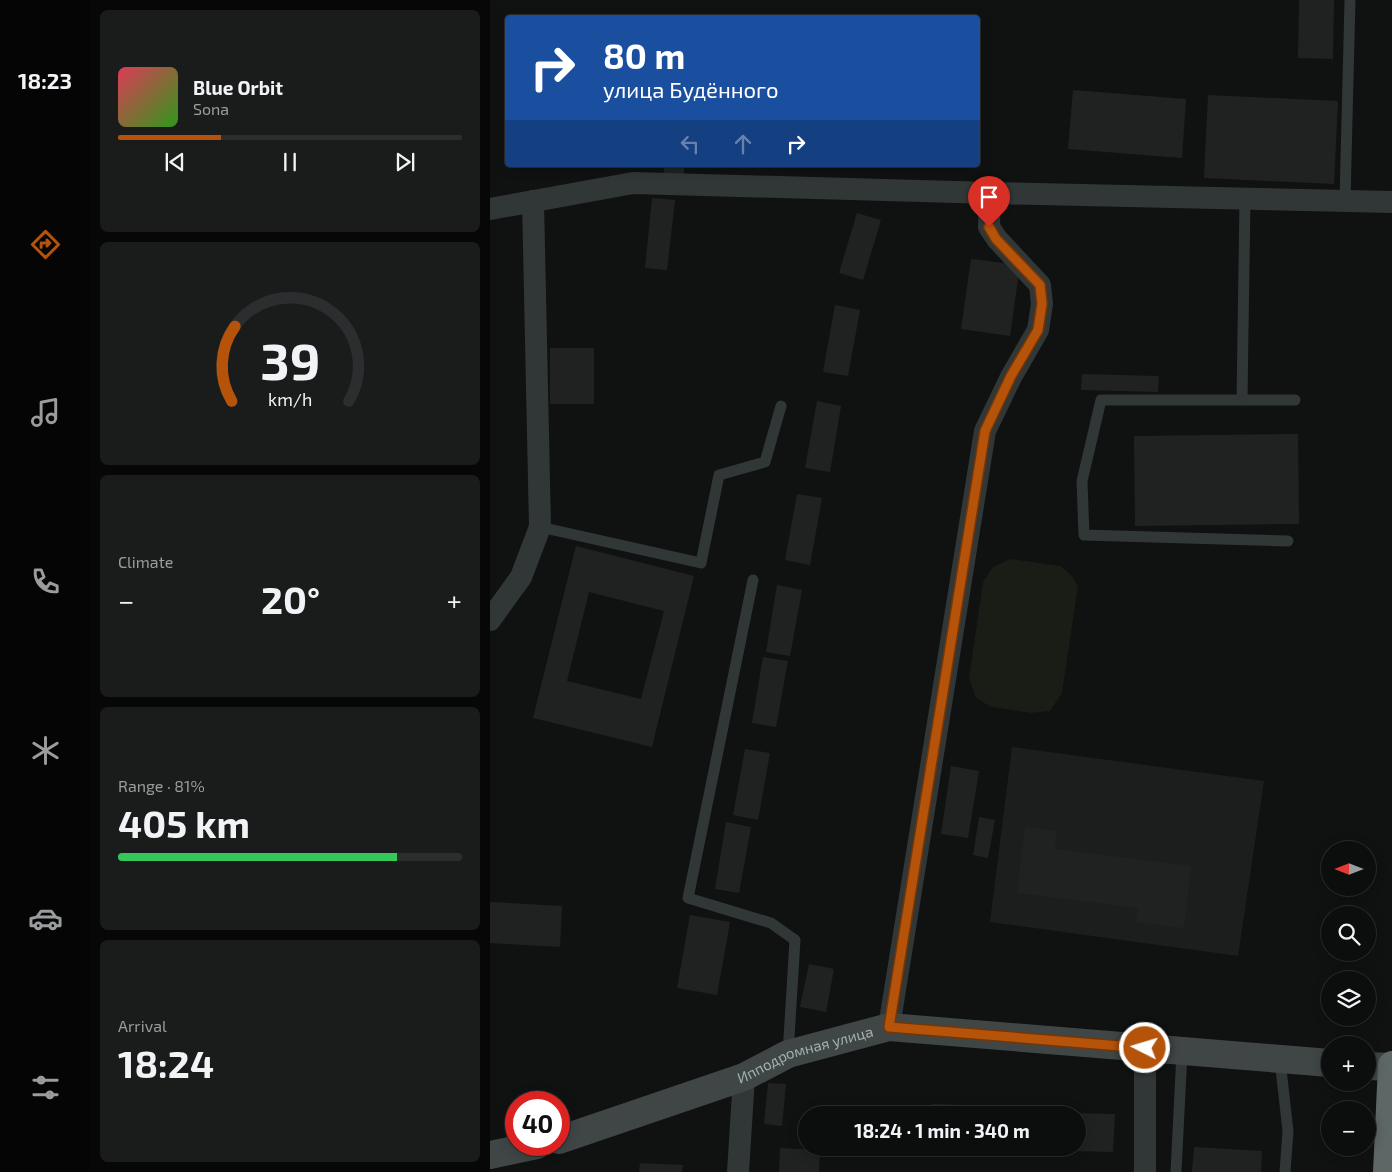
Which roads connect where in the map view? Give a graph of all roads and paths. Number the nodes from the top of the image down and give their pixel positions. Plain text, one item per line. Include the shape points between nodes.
1 (1350, 0) edge
2 (990, 193) junction
3 (1245, 199) junction
4 (1346, 200) junction
5 (533, 201) junction
6 (1392, 202) edge
7 (490, 209) edge
8 (1242, 400) junction
9 (1295, 400) dead end
10 (781, 406) dead end
11 (540, 527) junction
12 (1288, 541) dead end
13 (753, 580) dead end
14 (490, 620) edge
15 (889, 1027) junction
16 (1145, 1048) junction
17 (1182, 1052) junction
18 (788, 1054) junction
19 (1280, 1060) junction
20 (1321, 1062) edge
21 (1376, 1066) edge
22 (1392, 1066) edge
23 (744, 1077) junction
24 (570, 1136) edge
25 (505, 1152) edge
26 (490, 1155) edge
27 (738, 1172) edge
28 (1145, 1172) edge
29 (1176, 1172) edge
30 (1286, 1172) edge
31 (1387, 1172) edge

1 - 4 lane
2 - 3 street
2 - 5 street via 633,183
2 - 15 street via 989,227 996,239 1040,285 1042,304 1038,330 1011,376 985,431
3 - 4 street
3 - 8 lane
4 - 6 street
5 - 7 street
5 - 11 street
8 - 9 lane
8 - 12 lane via 1101,400 1082,480 1084,536
10 - 11 lane via 765,462 719,475 701,563
11 - 14 street via 522,577
13 - 18 lane via 688,898 771,923 795,940
15 - 16 street, Ипподромная улица
15 - 18 street, Ипподромная улица
16 - 17 street, Ипподромная улица
16 - 28 street
17 - 19 street, Ипподромная улица
17 - 29 lane
18 - 23 street, Ипподромная улица
19 - 20 street, Ипподромная улица
19 - 30 lane via 1288,1131
21 - 22 street
22 - 31 highway
23 - 24 street, Ипподромная улица
23 - 27 street
25 - 26 street

